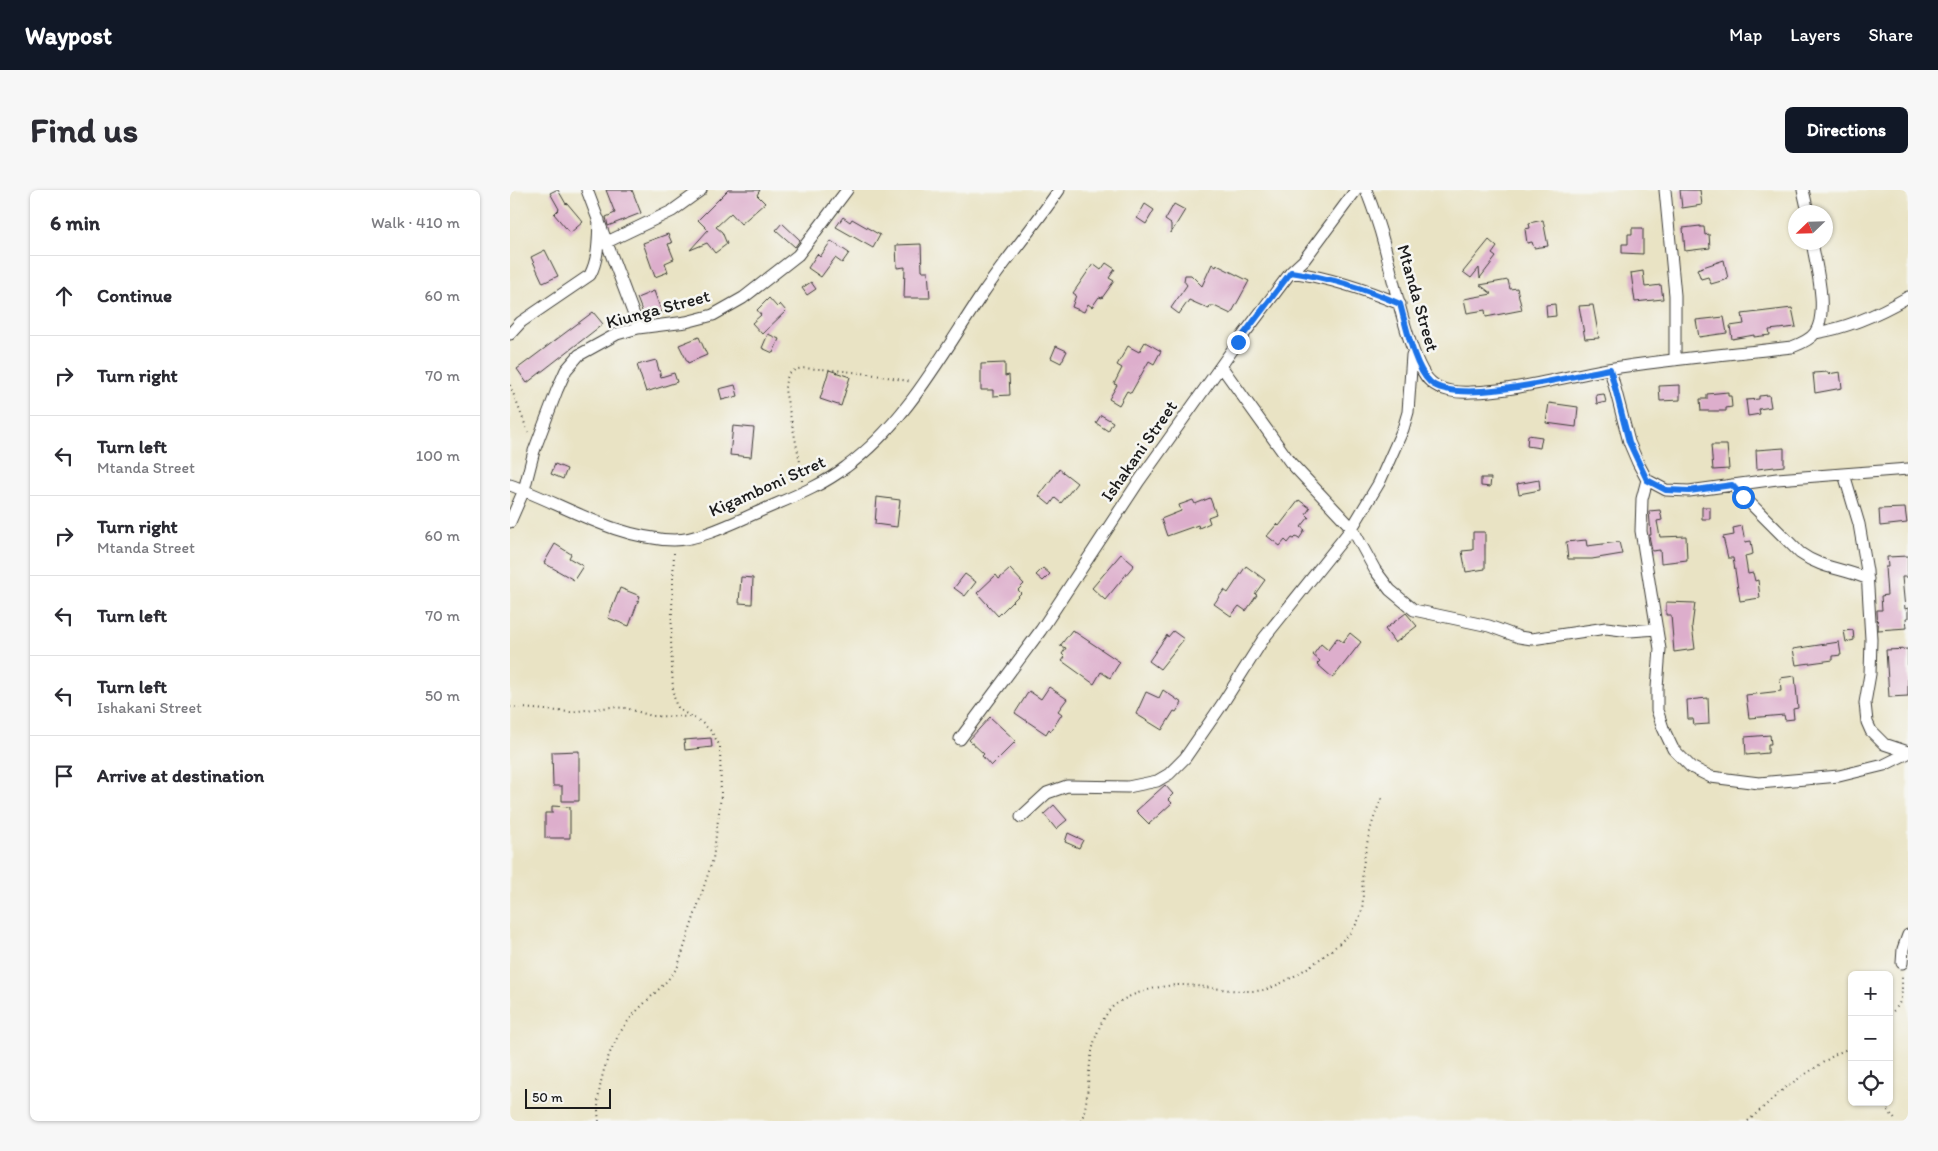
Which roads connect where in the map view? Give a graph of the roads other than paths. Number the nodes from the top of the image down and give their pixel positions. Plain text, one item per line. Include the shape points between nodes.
1 (587, 190) edge
2 (702, 190) edge
3 (847, 190) edge
4 (1059, 190) edge
5 (1356, 190) edge
6 (1366, 190) edge
7 (1665, 190) edge
8 (1803, 190) edge
9 (1806, 205) edge
10 (599, 220) junction
11 (607, 242) junction
12 (1813, 250) edge
13 (1291, 272) junction
14 (1908, 297) edge
15 (1400, 304) junction
16 (637, 323) dead end
17 (1815, 333) junction
18 (510, 334) edge
19 (1412, 348) junction
20 (1675, 360) junction
21 (1220, 366) junction
22 (1610, 369) junction
23 (1908, 469) edge
24 (1844, 474) junction
25 (1647, 480) junction
26 (510, 485) edge
27 (1732, 485) junction
28 (524, 490) junction
29 (510, 522) edge
30 (1352, 528) junction
31 (1868, 579) junction
32 (1657, 629) junction
33 (960, 739) dead end
34 (1908, 752) edge
35 (1021, 817) dead end
36 (1908, 935) edge
37 (1902, 963) road end

1 - 10 street
2 - 11 street via 672,211
3 - 28 street, Kiunga Street via 798,255 743,298 712,315 618,334 579,355 566,370 534,451
4 - 28 street, Kigamboni Stret via 984,292 924,384 890,426 849,466 802,494 698,536 675,540 641,536
5 - 13 street, Ishakani Street via 1304,260
6 - 15 street, Mtanda Street
7 - 20 street via 1675,295
8 - 9 street
10 - 11 street
10 - 18 street via 598,248 590,275 522,322
11 - 16 street
12 - 17 street via 1821,302 1821,316
13 - 15 street via 1340,282
13 - 21 street, Ishakani Street
14 - 17 street via 1870,317
15 - 19 street, Mtanda Street
17 - 20 street, Mtanda Street via 1792,347
19 - 22 street, Mtanda Street via 1430,382 1447,390 1470,392 1512,388
19 - 30 street via 1408,412 1403,429 1379,483
20 - 22 street, Mtanda Street
21 - 30 street via 1290,462
21 - 33 street, Ishakani Street via 1139,481 1041,630
22 - 25 street via 1629,442
23 - 24 street
24 - 27 street
24 - 31 street via 1861,530
25 - 27 street via 1666,490 1689,491
25 - 32 street via 1642,499 1642,531
26 - 28 street, Kigamboni Stret
27 - 31 street via 1807,559
28 - 29 street, Kiunga Street
30 - 32 street via 1390,590 1414,610 1532,639 1587,630
30 - 35 street via 1264,638 1201,736 1169,774 1157,781 1128,787 1067,786 1048,792
31 - 34 street via 1871,639 1867,722 1884,744
32 - 34 street via 1660,648 1656,688 1658,710 1672,749 1690,767 1711,777 1759,783 1839,776 1884,765
36 - 37 street

